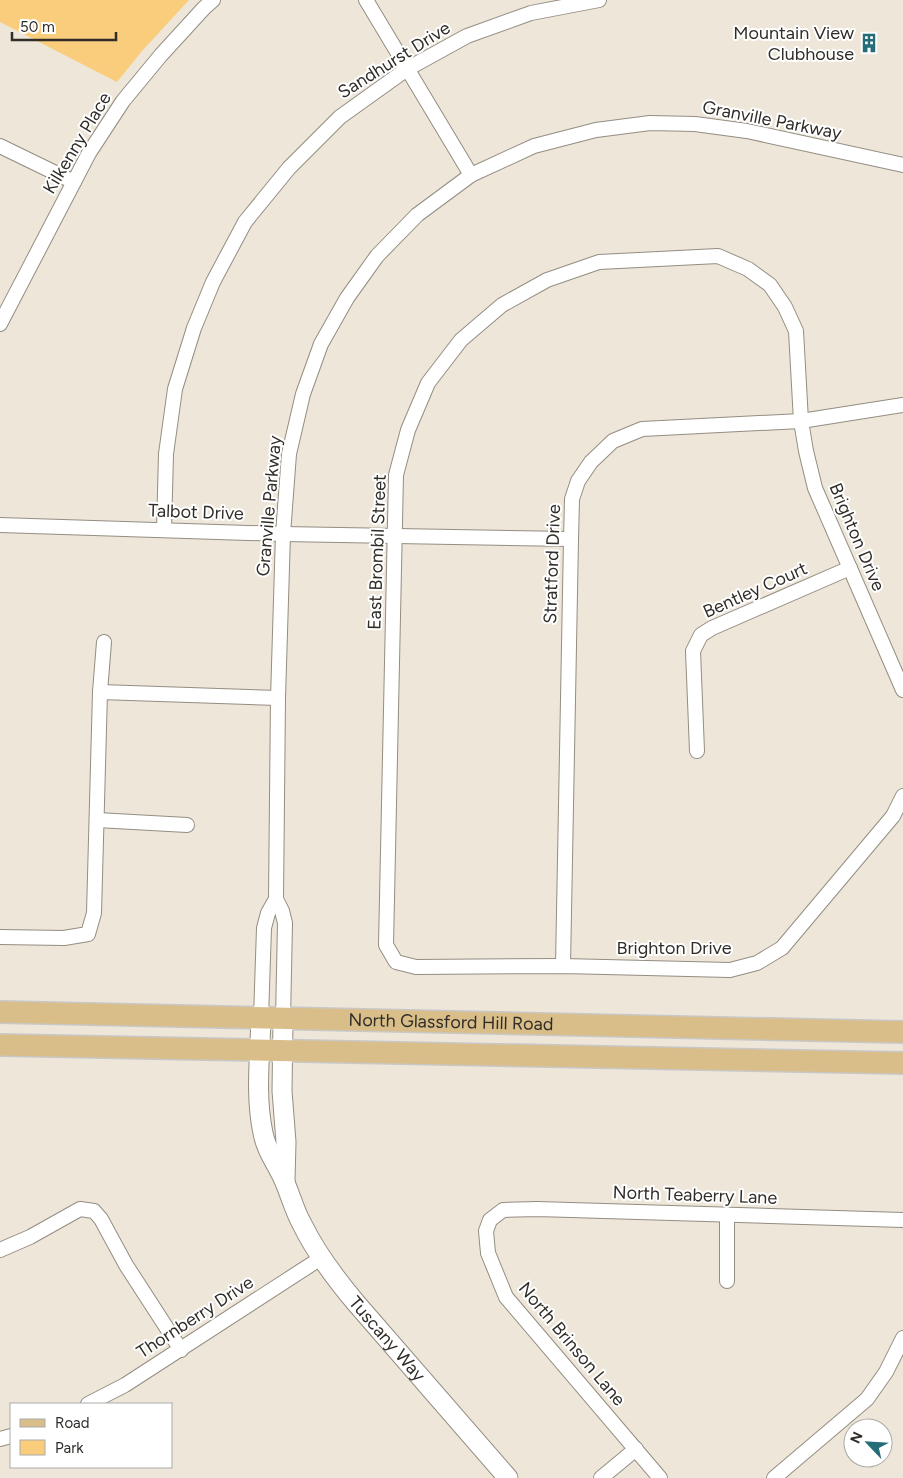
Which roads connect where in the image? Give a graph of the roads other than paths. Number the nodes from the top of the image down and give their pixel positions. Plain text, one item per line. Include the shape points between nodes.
1 (213, 0) edge
2 (366, 0) edge
3 (599, 0) edge
4 (407, 69) junction
5 (0, 146) edge
6 (903, 165) edge
7 (471, 175) junction
8 (74, 182) junction
9 (0, 324) edge
10 (903, 405) edge
11 (801, 422) junction
12 (0, 525) edge
13 (164, 530) junction
14 (283, 534) junction
15 (395, 536) junction
16 (571, 539) junction
17 (850, 568) junction
18 (104, 642) dead end
19 (903, 690) edge
20 (100, 692) junction
21 (278, 698) junction
22 (697, 751) dead end
23 (903, 796) edge
24 (97, 820) junction
25 (187, 825) dead end
26 (276, 899) junction
27 (0, 937) edge
28 (396, 962) joint
29 (563, 966) junction
30 (0, 1012) edge
31 (261, 1018) junction
32 (283, 1019) junction
33 (903, 1032) edge
34 (0, 1044) edge
35 (260, 1050) junction
36 (282, 1050) junction
37 (903, 1063) edge
38 (286, 1186) junction
39 (727, 1215) junction
40 (490, 1220) joint
41 (903, 1220) edge
42 (0, 1250) edge
43 (321, 1258) junction
44 (727, 1280) dead end
45 (903, 1338) edge
46 (181, 1350) junction
47 (90, 1403) edge
48 (636, 1449) junction
49 (508, 1478) edge
50 (601, 1478) edge
51 (660, 1478) edge
52 (774, 1478) edge

1 - 8 street, Kilkenny Place via 123,101 89,152
2 - 4 street
3 - 4 street, Sandhurst Drive via 531,13 467,36
4 - 7 street
4 - 13 street, Sandhurst Drive via 340,117 289,168 245,222 213,282 194,328 175,389 166,454
5 - 8 street
6 - 7 street, Granville Parkway via 747,131 695,124 650,123 596,130 534,146
7 - 14 street, Granville Parkway via 417,215 376,256 321,344 303,394 289,454
8 - 9 street, Kilkenny Place
10 - 11 street, Stratford Drive
11 - 15 street, East Brombil Street via 796,331 770,285 748,269 718,256 598,262 547,280 502,305 461,340 428,384 408,430 396,474
11 - 16 street, Stratford Drive via 642,429 613,441 591,462 578,481 572,499
11 - 17 street, Brighton Drive via 815,488
12 - 13 street, Talbot Drive
13 - 14 street, Talbot Drive
14 - 15 street, Talbot Drive
14 - 21 street, Granville Parkway
15 - 16 street, Talbot Drive
15 - 28 street, East Brombil Street via 386,945
16 - 29 street, Stratford Drive
17 - 19 street, Brighton Drive
17 - 22 street, Bentley Court via 701,635 694,652
18 - 20 street
20 - 21 street
20 - 24 street
21 - 26 street, Granville Parkway
23 - 29 street, Brighton Drive via 893,816 782,948 757,963 730,970
24 - 25 street
24 - 27 street via 94,913 88,934 64,938
26 - 31 street, Granville Parkway via 264,928
26 - 32 street, Granville Parkway via 285,923
28 - 29 street, Brighton Drive via 416,966
30 - 31 main road, North Glassford Hill Road
31 - 32 main road, North Glassford Hill Road
31 - 35 street, Tuscany Way
32 - 33 main road, North Glassford Hill Road
32 - 36 street, Tuscany Way
34 - 35 main road, North Glassford Hill Road
35 - 36 main road, North Glassford Hill Road
35 - 38 street, Tuscany Way via 262,1131
36 - 37 main road, North Glassford Hill Road
36 - 38 street, Tuscany Way
38 - 43 street, Tuscany Way via 301,1223
39 - 40 street, North Teaberry Lane via 537,1209 503,1210
39 - 41 street, North Teaberry Lane
39 - 44 street
40 - 48 street, North Brinson Lane via 486,1231 488,1253 506,1297
42 - 46 street via 80,1209 94,1211
43 - 46 street, Thornberry Drive
43 - 49 street, Tuscany Way
45 - 52 street via 886,1372 867,1398
46 - 47 street, Thornberry Drive
48 - 50 street
48 - 51 street, North Brinson Lane

